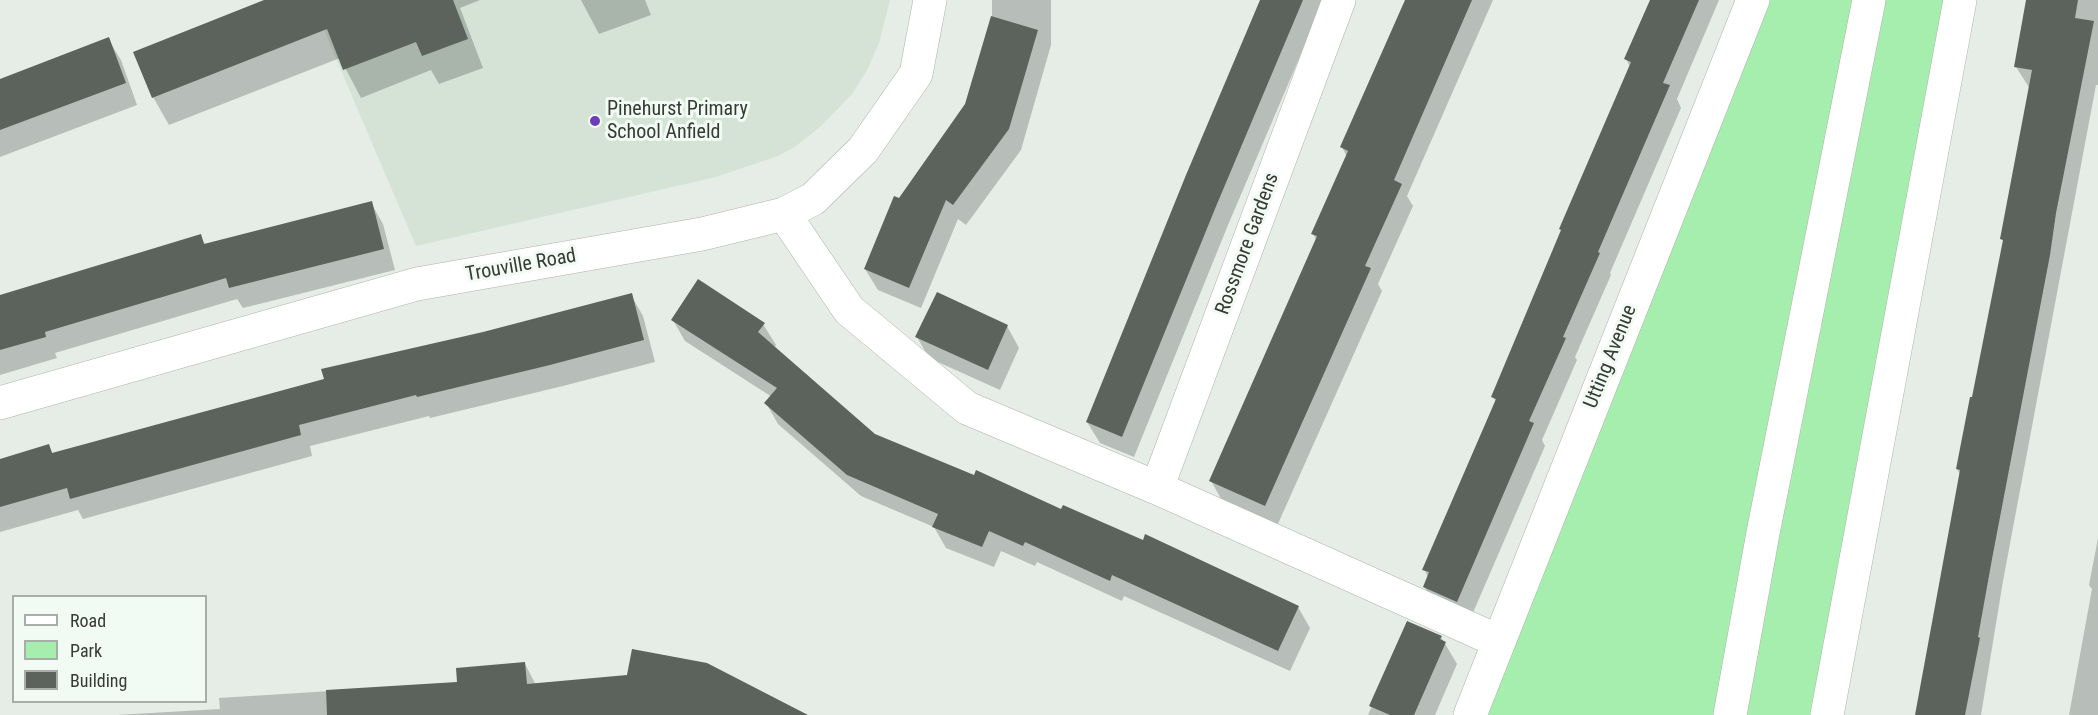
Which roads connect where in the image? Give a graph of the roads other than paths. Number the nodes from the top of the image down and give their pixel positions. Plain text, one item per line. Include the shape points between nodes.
1 (930, 0) edge
2 (1339, 0) edge
3 (1753, 0) edge
4 (1869, 0) edge
5 (1960, 0) edge
6 (784, 214) junction
7 (0, 403) edge
8 (1157, 488) junction
9 (1498, 641) junction
10 (1470, 715) edge
11 (1730, 715) edge
12 (1827, 715) edge

1 - 6 street, Trouville Road via 916,74 863,150 813,199
2 - 8 street, Rossmore Gardens
3 - 9 street, Utting Avenue
4 - 11 street
5 - 12 street
6 - 7 street, Trouville Road via 702,234 417,284
6 - 8 street via 849,310 967,408
8 - 9 street
9 - 10 street, Utting Avenue

